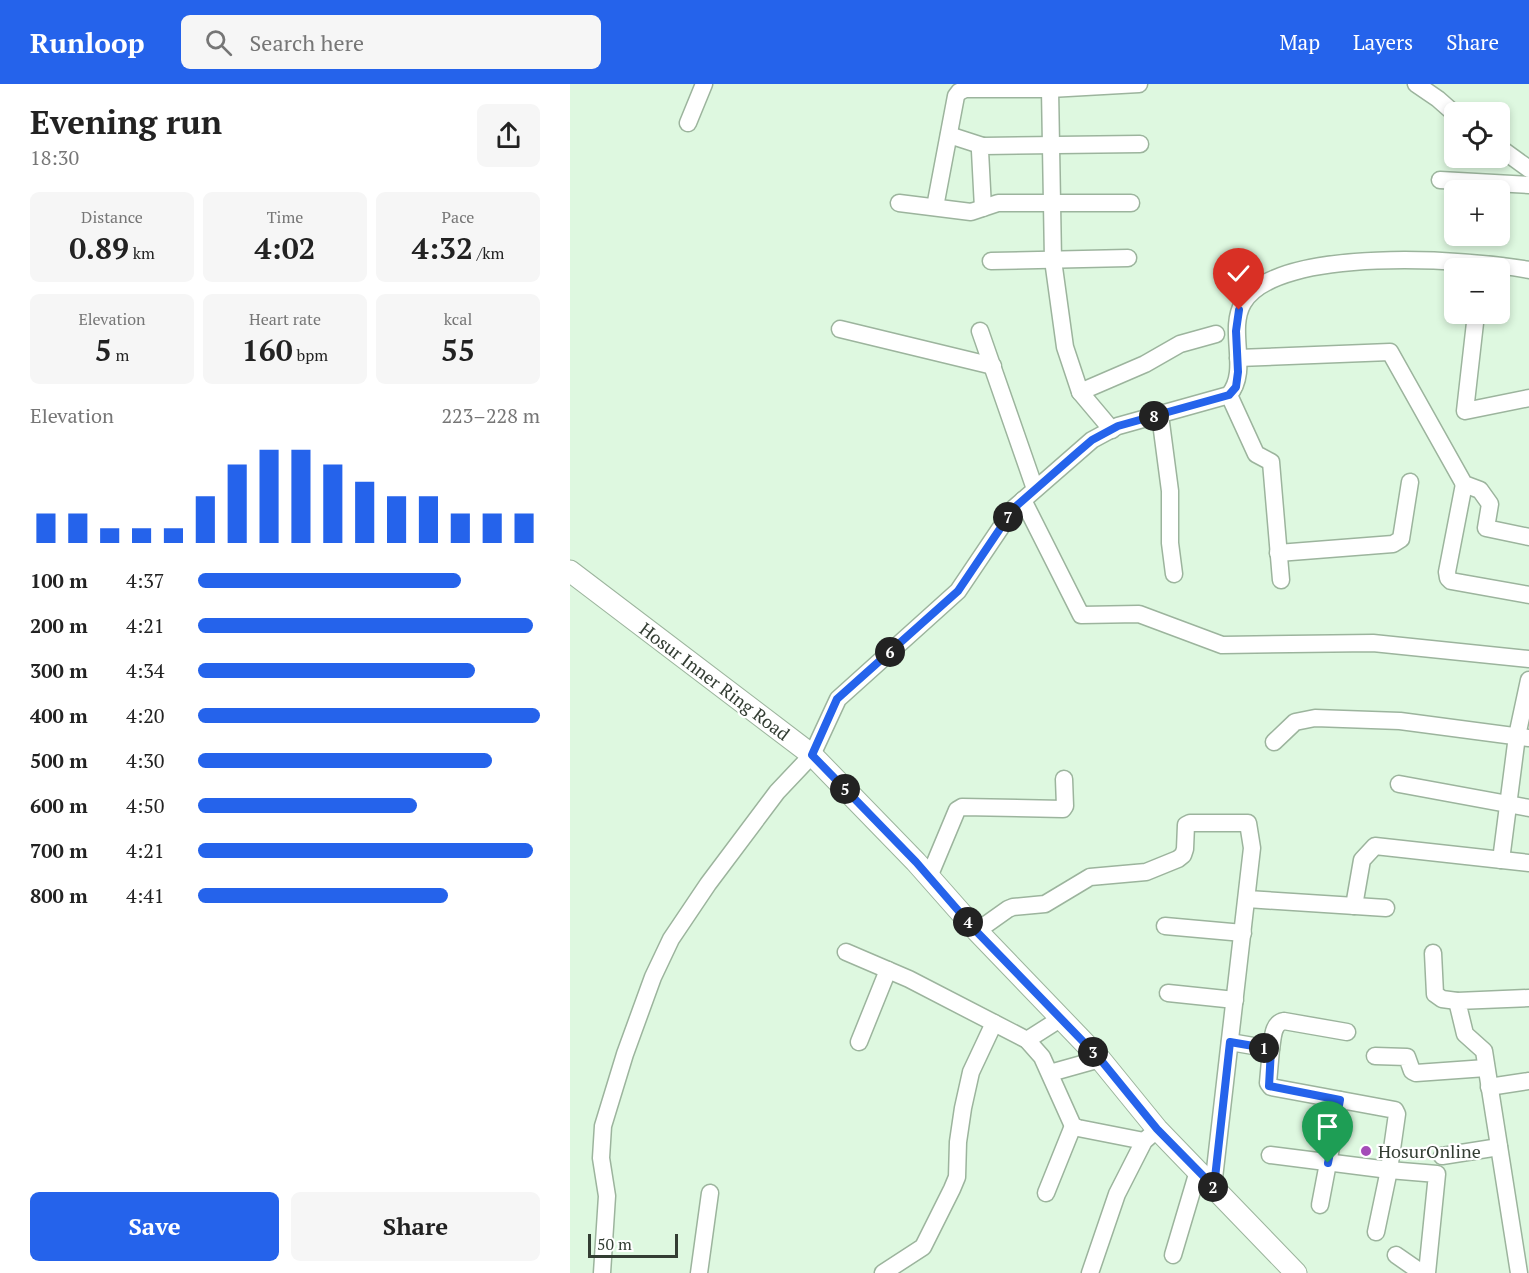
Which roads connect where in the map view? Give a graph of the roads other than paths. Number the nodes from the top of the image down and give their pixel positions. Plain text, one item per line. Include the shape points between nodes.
1 (704, 84) edge
2 (1138, 84) edge
3 (1416, 84) edge
4 (1050, 89) junction
5 (1444, 104) edge
6 (688, 123) dead end
7 (948, 135) junction
8 (1140, 144) dead end
9 (983, 146) junction
10 (1051, 146) junction
11 (1510, 155) edge
12 (1529, 169) edge
13 (1440, 180) dead end
14 (1529, 185) edge
15 (899, 203) dead end
16 (1052, 203) junction
17 (1131, 203) dead end
18 (935, 207) junction
19 (983, 208) junction
20 (1128, 258) dead end
21 (1053, 260) junction
22 (992, 261) dead end
23 (1444, 264) edge
24 (1510, 269) edge
25 (1529, 270) edge
26 (1475, 324) edge
27 (840, 329) dead end
28 (980, 331) dead end
29 (1216, 334) dead end
30 (1238, 358) junction
31 (993, 366) junction
32 (1080, 392) junction
33 (1229, 395) junction
34 (1529, 398) edge
35 (1160, 415) junction
36 (1112, 430) junction
37 (1410, 482) dead end
38 (1464, 483) junction
39 (1029, 495) junction
40 (1529, 537) edge
41 (1278, 553) junction
42 (570, 571) edge
43 (1174, 574) dead end
44 (1281, 580) dead end
45 (1529, 595) edge
46 (1529, 659) edge
47 (1529, 680) edge
48 (1523, 737) edge
49 (1274, 742) dead end
50 (812, 755) junction
51 (1064, 779) dead end
52 (1399, 784) dead end
53 (1508, 802) junction
54 (1529, 808) edge
55 (1501, 860) junction
56 (1529, 863) edge
57 (930, 877) junction
58 (1247, 899) junction
59 (1354, 906) junction
60 (1386, 908) dead end
61 (1165, 926) dead end
62 (976, 931) junction
63 (1243, 933) junction
64 (846, 952) dead end
65 (1433, 953) dead end
66 (888, 970) junction
67 (1168, 993) dead end
68 (1529, 998) edge
69 (1235, 1000) junction
70 (1457, 1000) junction
71 (1060, 1019) junction
72 (994, 1023) junction
73 (1347, 1032) dead end
74 (1027, 1040) junction
75 (859, 1042) dead end
76 (1230, 1042) junction
77 (1271, 1049) junction
78 (1375, 1056) dead end
79 (1100, 1059) junction
80 (1486, 1068) junction
81 (1050, 1073) junction
82 (1529, 1081) edge
83 (1489, 1087) junction
84 (1340, 1100) junction
85 (1073, 1126) junction
86 (1151, 1135) junction
87 (1499, 1147) junction
88 (1270, 1155) dead end
89 (1442, 1156) dead end
90 (1328, 1163) junction
91 (1389, 1170) junction
92 (1198, 1171) junction
93 (1214, 1187) junction
94 (710, 1192) dead end
95 (1046, 1193) dead end
96 (1320, 1205) dead end
97 (1376, 1232) dead end
98 (1173, 1256) dead end
99 (1396, 1256) dead end
100 (602, 1273) edge
101 (699, 1273) edge
102 (883, 1273) edge
103 (1090, 1273) edge
104 (1296, 1273) edge
105 (1422, 1273) edge
106 (1427, 1273) edge
107 (1519, 1273) edge

1 - 6 street
2 - 4 street
3 - 5 street
4 - 7 street via 965,89 956,96
4 - 10 street
7 - 9 street
7 - 18 street
8 - 10 street
9 - 10 street
9 - 19 street
10 - 16 street
11 - 12 street
13 - 14 street
15 - 18 street
16 - 17 street
16 - 19 street via 998,203
16 - 21 street
18 - 19 street via 971,212
20 - 21 street
21 - 22 street
21 - 32 street via 1065,347
23 - 30 street via 1386,260 1325,264 1286,274 1259,287 1243,303 1236,331
24 - 25 street
26 - 34 street via 1466,411
27 - 31 street
28 - 31 street
29 - 32 street via 1180,344
30 - 33 street via 1236,387
30 - 38 street via 1390,352
31 - 39 street
32 - 36 street
33 - 35 street
33 - 41 street via 1256,454 1270,462
35 - 36 street
35 - 43 street via 1170,491
36 - 39 street via 1092,440
37 - 41 street via 1401,539 1392,544
38 - 40 street via 1480,490 1490,504 1486,528
38 - 45 street via 1448,578
39 - 46 street via 1081,615 1138,614 1222,645 1374,643
39 - 50 street via 1014,508 958,591 837,699
41 - 44 street
42 - 50 main road, Hosur Inner Ring Road
47 - 48 street
48 - 49 street via 1400,721 1315,718 1295,722
48 - 53 street
50 - 57 main road, Hosur Inner Ring Road
50 - 100 street via 777,792 708,884 671,939 653,977 603,1126 601,1158 607,1196
51 - 57 street via 1063,809 957,810
52 - 53 street
53 - 54 street
53 - 55 street
55 - 56 street
55 - 59 street via 1375,846 1362,860
57 - 62 main road, Hosur Inner Ring Road
58 - 59 street
58 - 62 street via 1250,826 1243,822 1190,823 1186,825 1183,855 1178,859 1146,873 1084,879 1045,904 1008,909
58 - 63 street
59 - 60 street
61 - 63 street
62 - 71 main road, Hosur Inner Ring Road
63 - 69 street
64 - 66 street
65 - 70 street via 1435,994
66 - 72 street
66 - 75 street
67 - 69 street
68 - 70 street
69 - 76 street
70 - 80 street via 1466,1034 1484,1051
71 - 74 street
71 - 79 main road, Hosur Inner Ring Road
72 - 74 street
72 - 102 street via 971,1072 958,1142 957,1177 952,1189 923,1247
73 - 77 street via 1279,1022
74 - 81 street
76 - 77 street
76 - 93 street
77 - 84 street via 1269,1086
78 - 80 street via 1407,1058 1416,1073
79 - 81 street
79 - 86 main road, Hosur Inner Ring Road
80 - 83 street
81 - 85 street
82 - 83 street
83 - 87 street
84 - 90 street
84 - 91 street via 1395,1110
85 - 86 street
85 - 95 street
86 - 92 main road, Hosur Inner Ring Road
86 - 103 street via 1117,1194
87 - 89 street
87 - 107 street
88 - 90 street
90 - 91 street
90 - 96 street
91 - 97 street
91 - 106 street via 1437,1174
92 - 93 main road, Hosur Inner Ring Road
92 - 98 street
93 - 104 main road, Hosur Inner Ring Road
94 - 101 street
99 - 105 street

